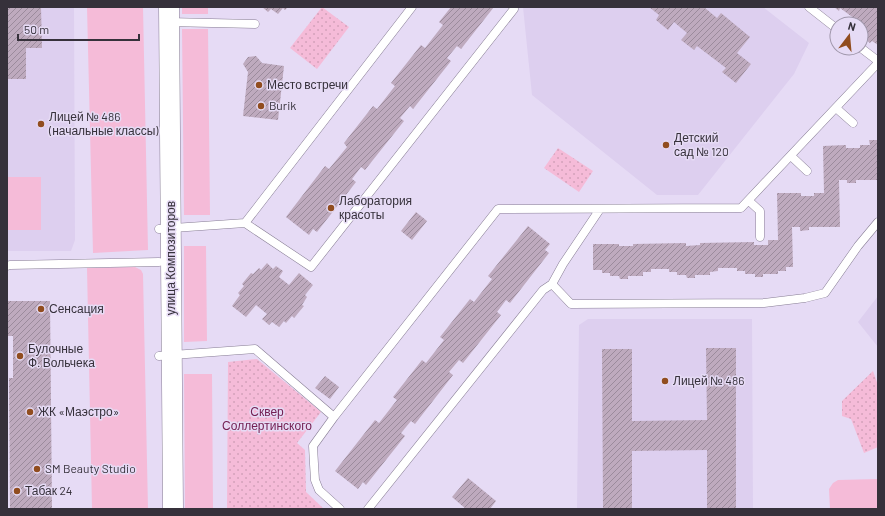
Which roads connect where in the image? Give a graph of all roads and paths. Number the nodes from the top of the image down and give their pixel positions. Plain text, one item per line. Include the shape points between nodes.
1 (412, 7) edge
2 (514, 7) edge
3 (809, 7) edge
4 (164, 15) edge
5 (829, 23) edge
6 (255, 24) dead end
7 (869, 55) edge
8 (878, 62) edge
9 (836, 108) junction
10 (853, 123) dead end
11 (790, 156) junction
12 (808, 171) dead end
13 (748, 201) junction
14 (600, 209) junction
15 (878, 222) edge
16 (245, 223) junction
17 (165, 229) junction
18 (760, 237) dead end
19 (159, 262) junction
20 (7, 266) edge
21 (552, 284) junction
22 (166, 356) junction
23 (334, 417) junction
24 (159, 509) edge
25 (173, 509) edge
26 (340, 509) edge
27 (368, 509) edge

1 - 16 lane
2 - 16 lane via 311,267
3 - 5 lane
4 - 6 lane
4 - 17 street, улица Композиторов
7 - 8 lane
8 - 9 lane
9 - 10 lane
9 - 11 lane
11 - 12 lane
11 - 13 lane
13 - 14 lane via 741,208
13 - 18 lane via 760,211
14 - 21 lane
14 - 23 lane via 498,209
15 - 21 lane via 825,293 805,298 764,303 571,304
16 - 17 lane
17 - 19 street, улица Композиторов
17 - 22 street, улица Композиторов
19 - 20 lane
19 - 22 street, улица Композиторов
21 - 27 lane via 543,290
22 - 23 lane via 255,349
22 - 24 street, улица Композиторов
22 - 25 street, улица Композиторов
23 - 26 lane via 313,446 315,480 319,490

